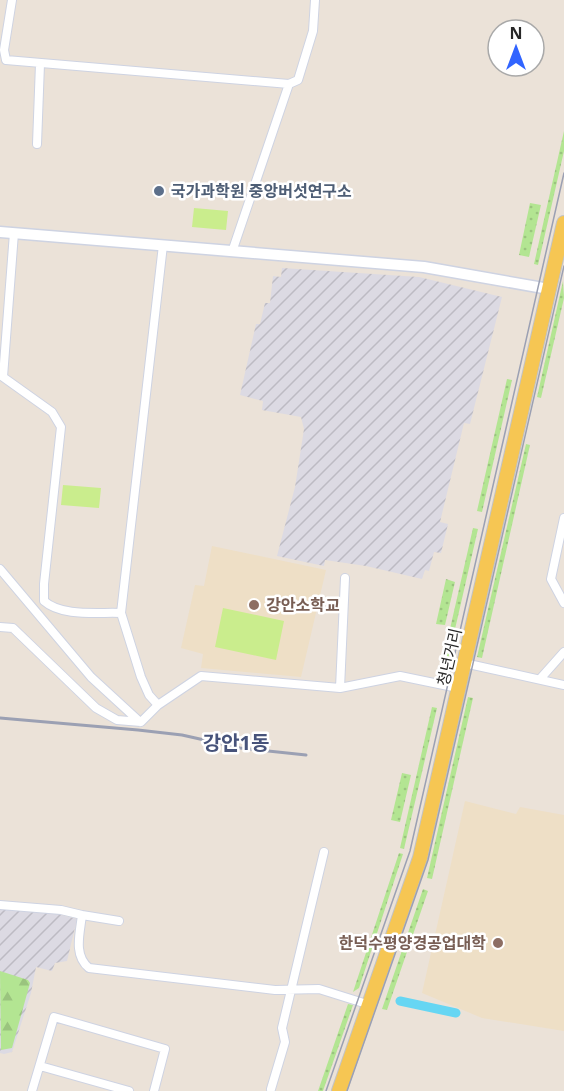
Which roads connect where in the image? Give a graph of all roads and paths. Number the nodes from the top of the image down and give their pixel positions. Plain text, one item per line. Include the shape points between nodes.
1 (12, 0) edge
2 (315, 0) edge
3 (40, 64) junction
4 (289, 84) junction
5 (37, 144) dead end
6 (564, 224) edge
7 (0, 232) edge
8 (14, 233) junction
9 (163, 245) junction
10 (233, 249) junction
11 (549, 289) junction
12 (564, 518) edge
13 (0, 569) edge
14 (345, 578) dead end
15 (564, 603) edge
16 (121, 613) junction
17 (0, 627) edge
18 (564, 652) edge
19 (464, 663) junction
20 (540, 679) junction
21 (564, 685) edge
22 (340, 688) junction
23 (459, 688) junction
24 (158, 705) junction
25 (141, 722) junction
26 (324, 852) dead end
27 (0, 904) edge
28 (82, 915) junction
29 (119, 921) dead end
30 (293, 989) junction
31 (370, 1005) junction
32 (40, 1066) junction
33 (271, 1089) dead end
34 (32, 1091) edge
35 (129, 1091) edge
36 (154, 1091) edge
37 (339, 1091) edge

1 - 3 street via 4,57
2 - 4 street via 313,31 298,80
3 - 4 street
3 - 5 street
4 - 10 street
6 - 11 main road, 청년거리
7 - 8 street
8 - 9 street
8 - 16 street via 3,377 52,412 61,427 44,602 62,610
9 - 10 street
9 - 16 street
10 - 11 street via 424,267
11 - 19 main road, 청년거리
12 - 15 street via 551,579
13 - 25 street via 92,677
14 - 22 street
16 - 24 street via 141,677
17 - 25 street via 13,628 96,708 117,720
18 - 20 street
19 - 20 street
19 - 23 main road, 청년거리
20 - 21 street
22 - 23 street via 400,676
22 - 24 street via 201,676
23 - 31 main road, 청년거리 via 420,858
24 - 25 street
26 - 30 street
27 - 28 street
28 - 29 street
28 - 30 street via 79,953 82,963 89,968
30 - 31 street via 319,989
30 - 33 street via 282,1028 285,1042
31 - 37 main road, 청년거리
32 - 34 street
32 - 35 street
32 - 36 street via 54,1017 165,1049

